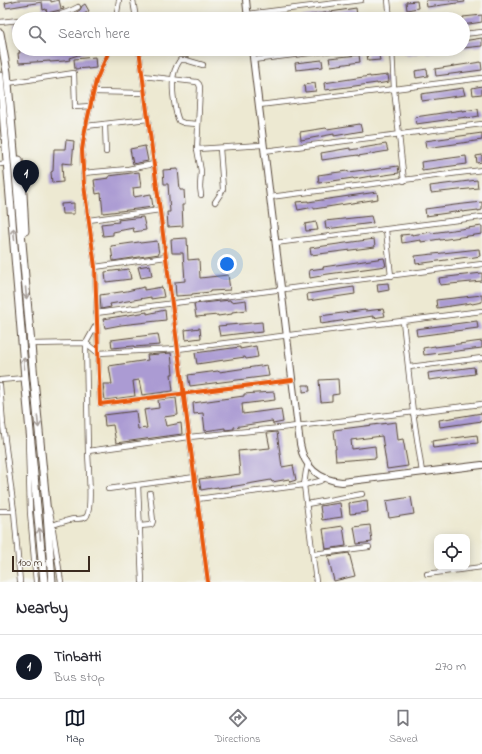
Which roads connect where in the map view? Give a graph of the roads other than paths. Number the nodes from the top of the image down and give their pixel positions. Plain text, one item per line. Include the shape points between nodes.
1 (119, 0) edge
2 (133, 0) edge
3 (246, 0) edge
4 (362, 0) edge
5 (388, 0) edge
6 (78, 7) dead end
7 (70, 12) edge
8 (117, 12) edge
9 (135, 12) edge
10 (248, 12) edge
11 (276, 12) edge
12 (389, 12) edge
13 (12, 21) edge
14 (0, 22) edge
15 (482, 32) edge
16 (470, 33) edge
17 (0, 34) edge
18 (107, 56) edge
19 (140, 56) edge
20 (253, 56) edge
21 (285, 56) edge
22 (392, 56) edge
23 (253, 60) junction
24 (202, 65) dead end
25 (0, 76) edge
26 (143, 76) junction
27 (482, 78) edge
28 (173, 80) junction
29 (8, 83) junction
30 (394, 89) junction
31 (94, 92) junction
32 (145, 93) junction
33 (259, 105) junction
34 (91, 106) junction
35 (148, 118) junction
36 (105, 124) junction
37 (198, 124) junction
38 (482, 124) edge
39 (86, 126) junction
40 (399, 135) junction
41 (220, 148) junction
42 (264, 148) junction
43 (197, 149) junction
44 (106, 152) dead end
45 (4, 164) edge
46 (154, 164) junction
47 (482, 170) edge
48 (83, 173) junction
49 (404, 181) junction
50 (201, 195) dead end
51 (270, 197) junction
52 (215, 202) dead end
53 (160, 210) junction
54 (482, 217) edge
55 (88, 220) junction
56 (386, 230) junction
57 (275, 243) junction
58 (166, 257) junction
59 (482, 264) edge
60 (95, 267) junction
61 (391, 276) junction
62 (281, 289) junction
63 (172, 303) junction
64 (482, 311) edge
65 (96, 313) junction
66 (403, 321) junction
67 (97, 324) junction
68 (286, 335) junction
69 (86, 343) junction
70 (30, 344) junction
71 (178, 349) junction
72 (98, 353) junction
73 (482, 358) edge
74 (409, 367) junction
75 (26, 378) junction
76 (0, 380) edge
77 (292, 380) junction
78 (0, 385) edge
79 (184, 394) junction
80 (28, 400) junction
81 (482, 404) edge
82 (413, 412) junction
83 (298, 425) junction
84 (190, 437) junction
85 (88, 451) junction
86 (308, 464) junction
87 (482, 465) edge
88 (422, 472) junction
89 (195, 477) junction
90 (325, 478) junction
91 (138, 485) junction
92 (304, 485) junction
93 (108, 489) dead end
94 (150, 493) dead end
95 (362, 494) dead end
96 (198, 499) junction
97 (46, 504) junction
98 (307, 504) junction
99 (0, 511) edge
100 (14, 511) junction
101 (52, 525) junction
102 (140, 526) junction
103 (369, 547) dead end
104 (313, 554) junction
105 (482, 567) edge
106 (427, 574) dead end
107 (20, 582) edge
108 (36, 582) edge
109 (44, 582) edge
110 (52, 582) edge
111 (61, 582) edge
112 (142, 582) edge
113 (208, 582) edge
114 (316, 582) edge

1 - 8 street
2 - 9 street
3 - 10 main road
4 - 11 street
5 - 12 street
6 - 7 street
13 - 14 street
15 - 16 street
17 - 29 main road
18 - 31 street
19 - 26 street
20 - 23 main road
21 - 23 street
22 - 30 street
23 - 33 main road
24 - 28 street via 180,60
25 - 45 main road
26 - 28 street
26 - 32 street
27 - 30 street
28 - 37 street via 175,110 179,122
28 - 37 street via 199,84
29 - 34 street via 74,73 75,106
29 -> 70 main road via 13,142 19,160 23,194 23,254
30 - 33 street
30 - 40 street
31 - 32 street
31 - 34 street
32 - 35 street
33 - 42 main road
34 - 39 street
35 - 36 street
35 - 46 street
36 - 39 street
36 - 44 street
37 - 43 street
38 - 40 street
39 - 48 street via 82,150
40 - 42 street
40 - 49 street
41 - 42 street
41 - 43 street
41 - 52 street via 223,189
42 - 51 main road
43 - 50 street via 201,171
75 -> 45 main road
46 - 48 street
46 - 53 street
47 - 49 street
48 - 55 street
49 - 51 street
51 - 57 main road
53 - 55 street
53 - 58 street
54 - 56 street
55 - 60 street
56 - 57 street
56 - 61 street
57 - 62 main road
58 - 60 street
58 - 63 street
59 - 61 street
60 - 65 street
61 - 62 street
62 - 63 street
62 - 68 main road
63 - 65 street
63 - 71 street
64 - 66 street
65 - 67 street
66 - 68 street
66 - 74 street
67 - 69 street
67 - 72 street
68 - 71 street
68 - 77 main road
69 - 70 street
69 - 72 street
69 - 85 street
70 -> 97 main road
71 - 72 street
71 - 79 street
72 - 79 street via 100,404
73 - 74 street
74 - 82 street
75 - 76 street
75 - 80 main road
77 - 79 street
77 - 83 main road
78 - 100 street
79 - 84 street
80 - 108 street via 29,475
109 -> 80 main road
81 - 82 street
82 - 83 street
82 - 88 street
83 - 84 street
83 - 86 main road via 302,454
84 - 85 street
84 - 89 street
85 - 101 street via 88,513 81,519
86 - 90 main road
86 - 92 street
87 - 88 main road
88 - 90 main road via 348,482
89 - 91 street
89 - 96 street
90 - 92 street
91 - 93 street
91 - 102 street
92 - 96 street
92 - 98 street
94 - 102 street via 153,521 151,525
95 - 98 street
96 - 113 street
97 - 101 street
97 - 110 main road
98 - 104 street
99 - 100 street
100 - 107 street
101 - 111 street
102 - 112 street
103 - 104 street
104 - 114 street
105 - 106 street

